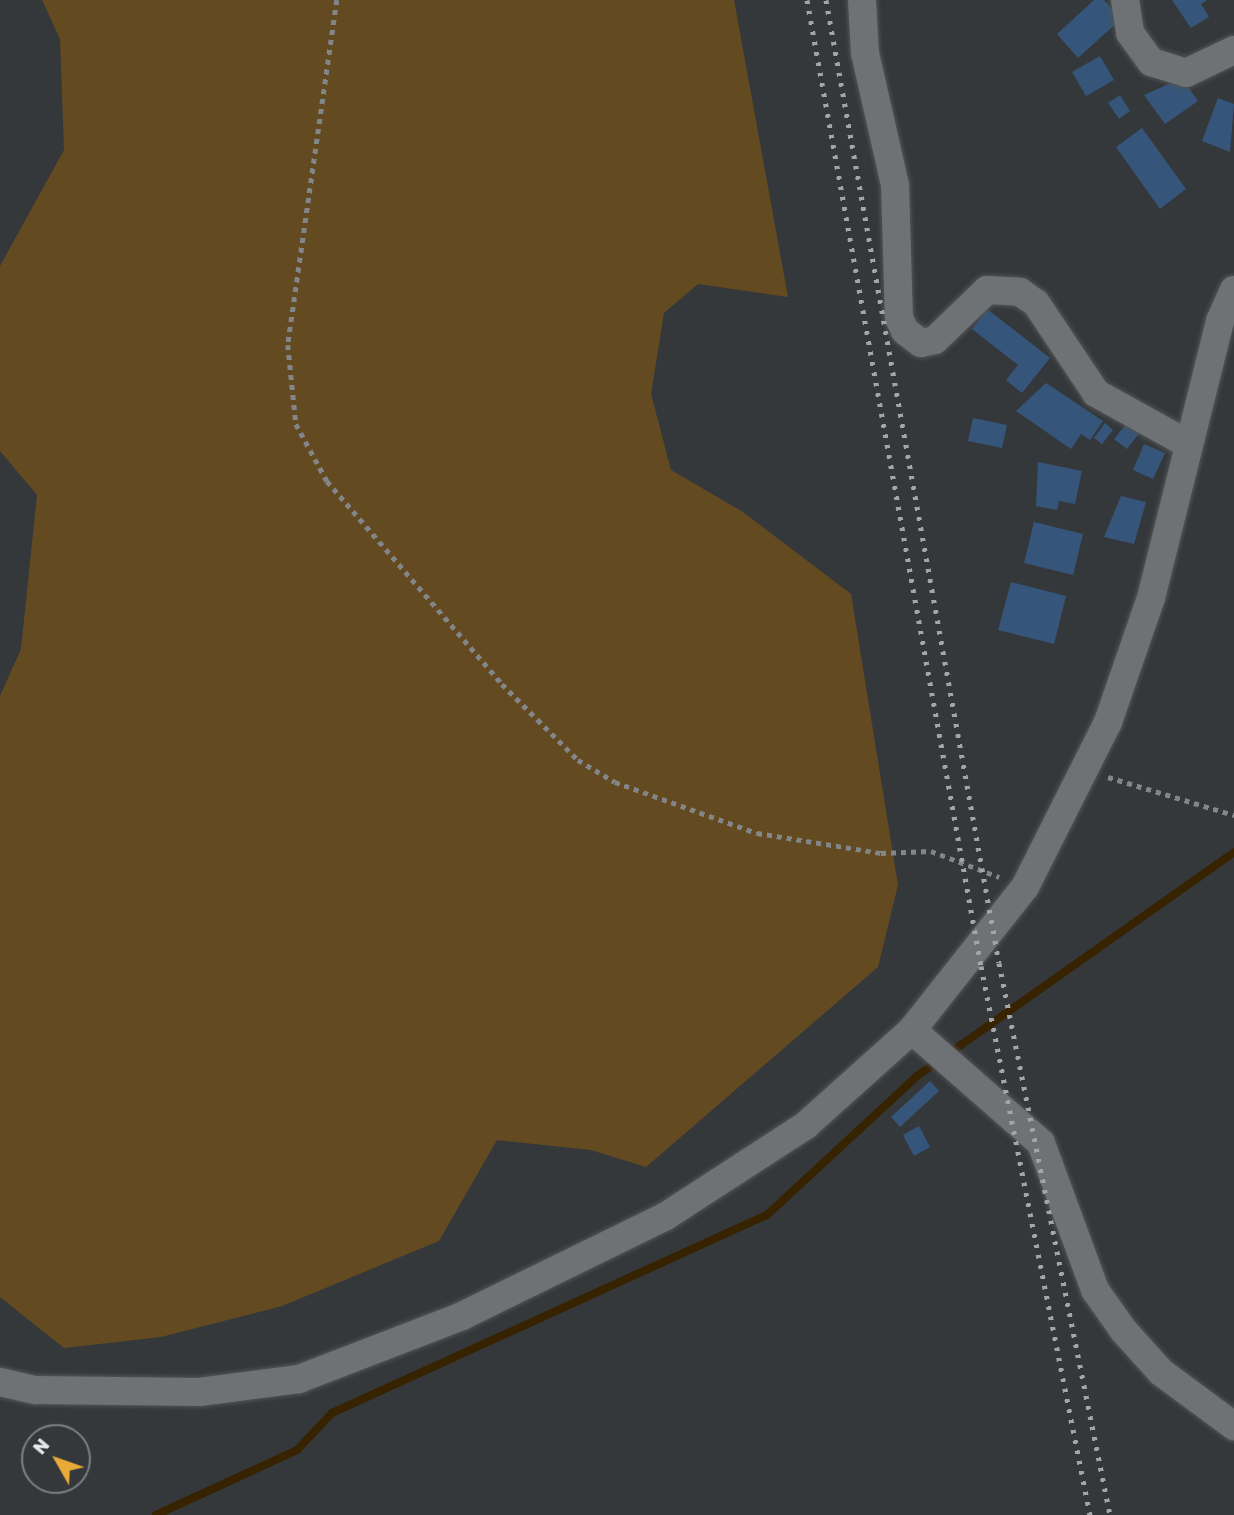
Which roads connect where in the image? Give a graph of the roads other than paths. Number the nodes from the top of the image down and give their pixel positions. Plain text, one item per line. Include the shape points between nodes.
1 (862, 0) edge
2 (1125, 0) edge
3 (1234, 50) edge
4 (1234, 290) edge
5 (1188, 444) junction
6 (934, 1047) junction
7 (0, 1382) edge
8 (1234, 1426) edge

1 - 5 street via 865,53 895,186 899,318 905,331 921,343 935,340 987,290 1020,292 1036,303 1096,393
2 - 3 street via 1130,33 1151,62 1186,73
4 - 5 street
5 - 6 street via 1151,598 1108,722 1025,887
6 - 7 street via 666,1216 462,1316 299,1379 200,1392 36,1390
6 - 8 street via 1041,1143 1095,1290 1124,1331 1161,1372

